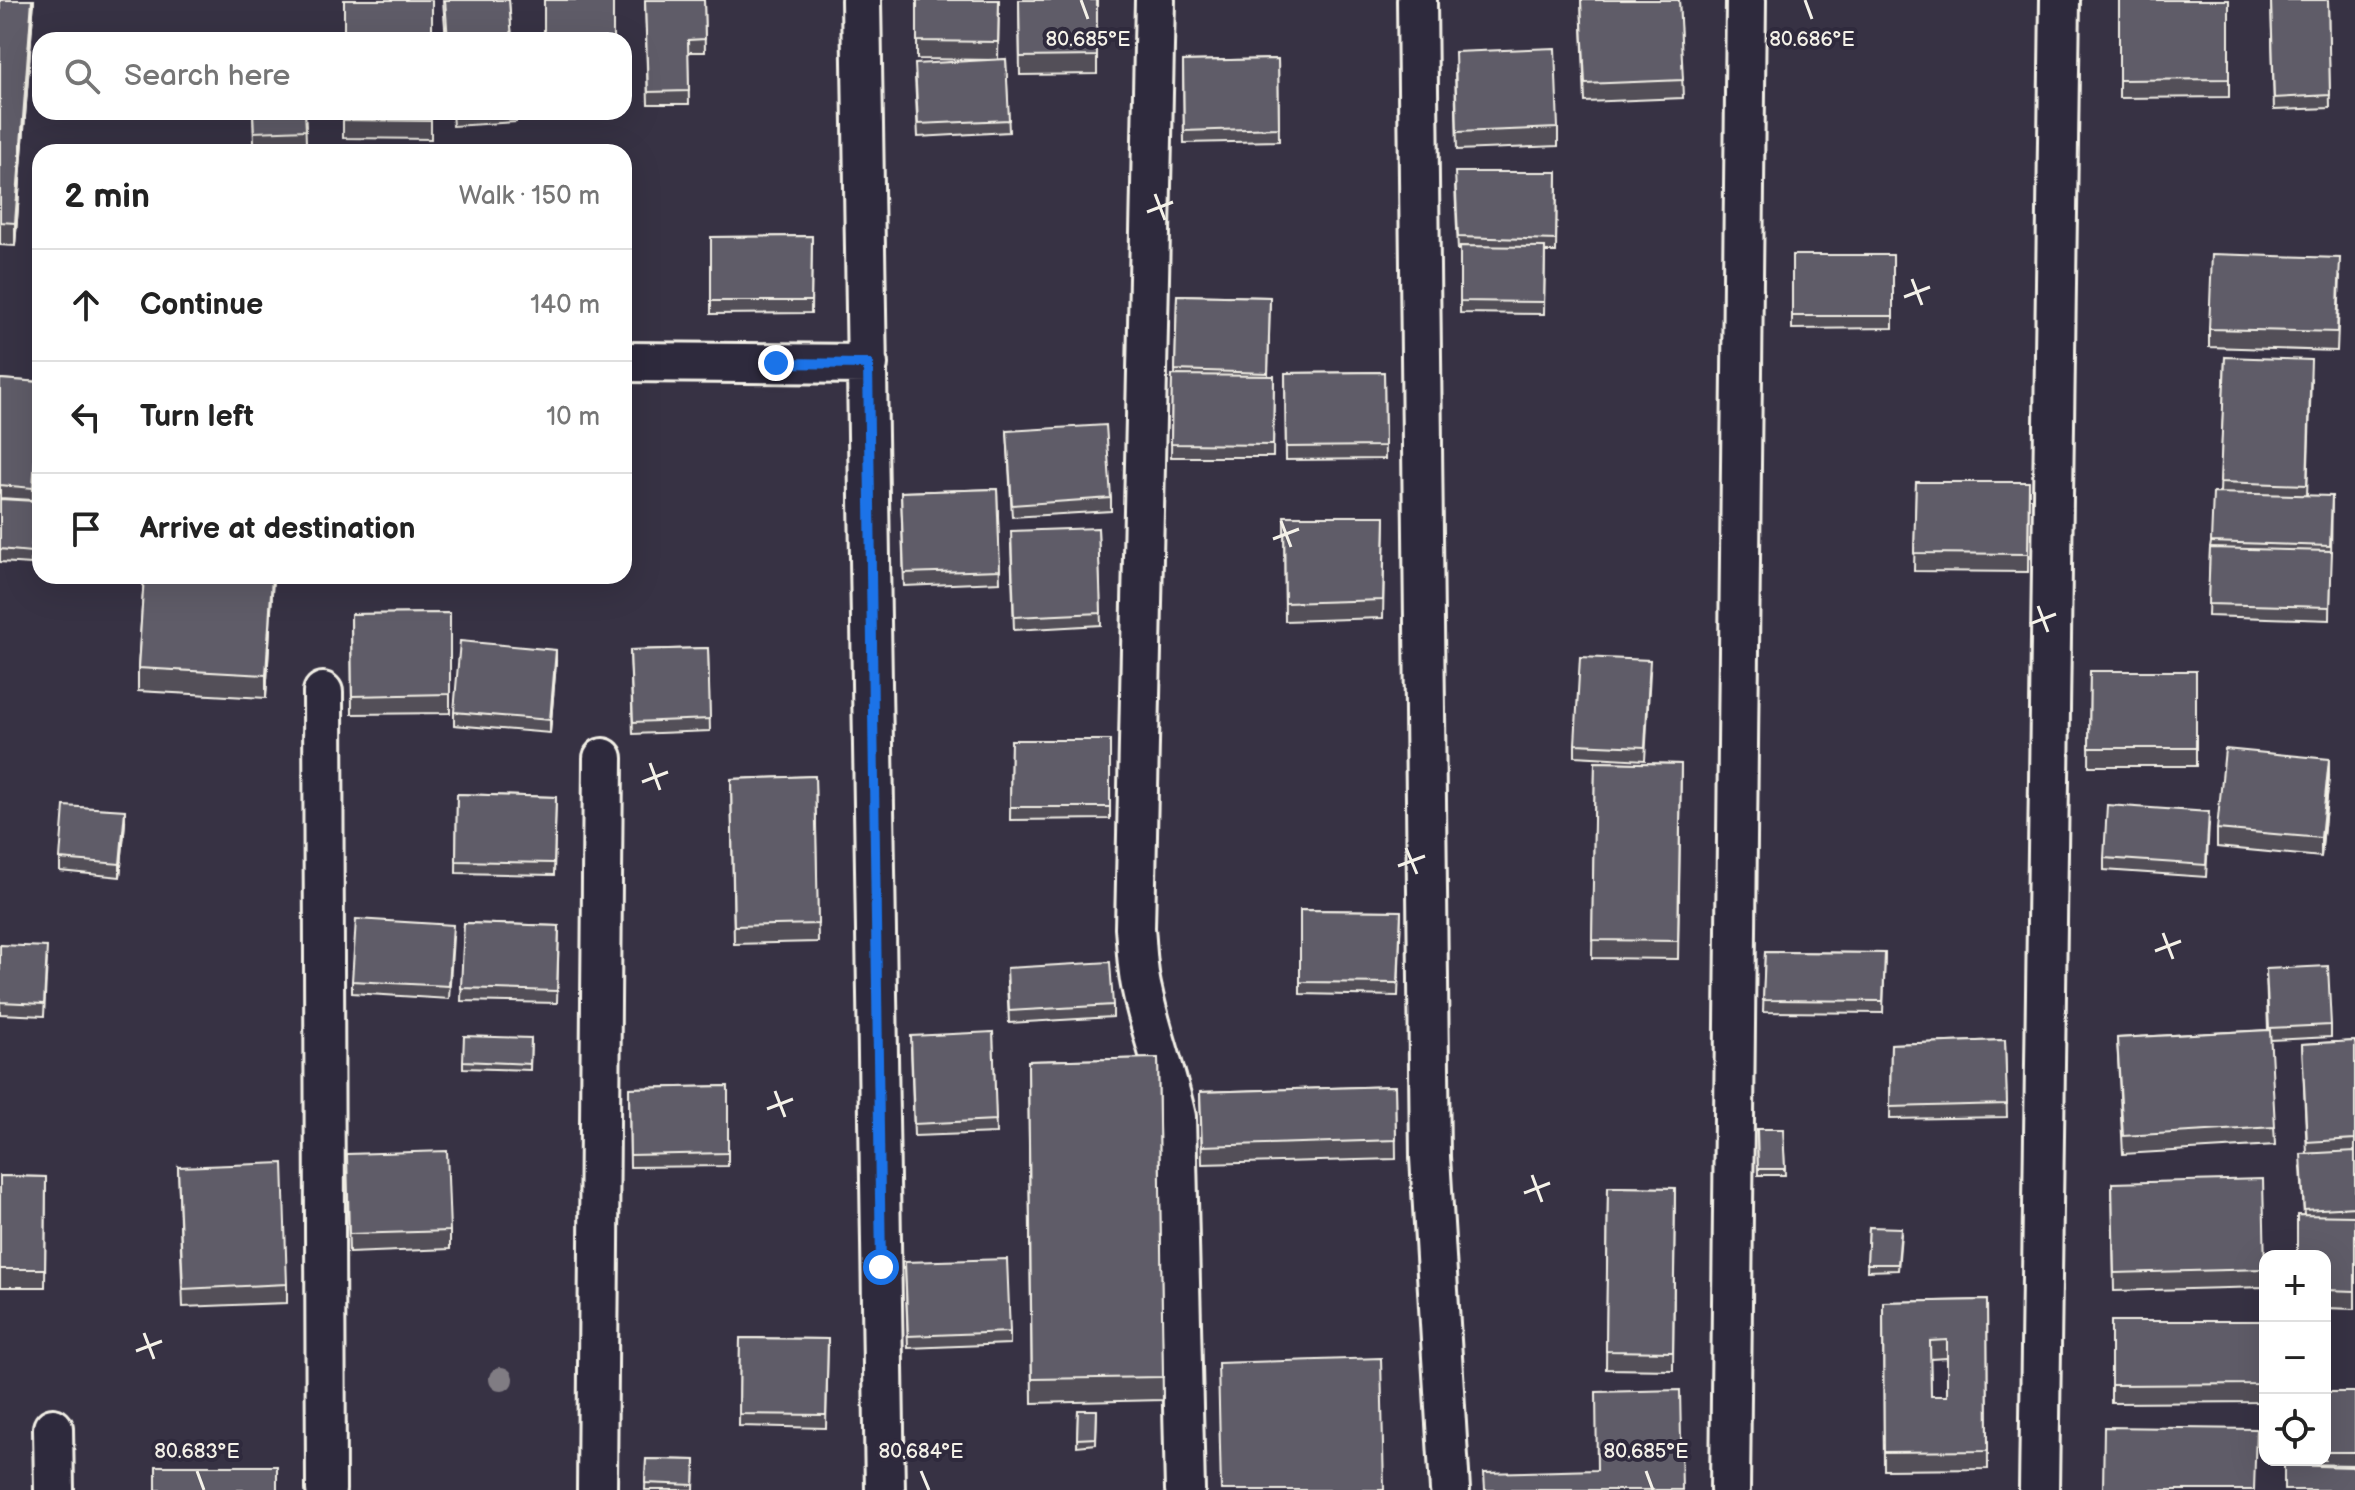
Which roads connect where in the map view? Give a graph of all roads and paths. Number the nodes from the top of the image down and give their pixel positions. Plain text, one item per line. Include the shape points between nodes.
1 (861, 0) edge
2 (1155, 0) edge
3 (1417, 0) edge
4 (1746, 0) edge
5 (2060, 0) edge
6 (632, 362) edge
7 (868, 364) junction
8 (323, 692) dead end
9 (603, 758) dead end
10 (53, 1428) dead end
11 (54, 1490) edge
12 (326, 1490) edge
13 (597, 1490) edge
14 (885, 1490) edge
15 (1185, 1490) edge
16 (1450, 1490) edge
17 (1730, 1490) edge
18 (2039, 1490) edge

1 - 7 street
2 - 15 street via 1135,928 1141,986 1176,1117
3 - 16 street via 1430,1157
4 - 17 street
5 - 18 street
6 - 7 street
7 - 14 street
8 - 12 street
9 - 13 street
10 - 11 street

